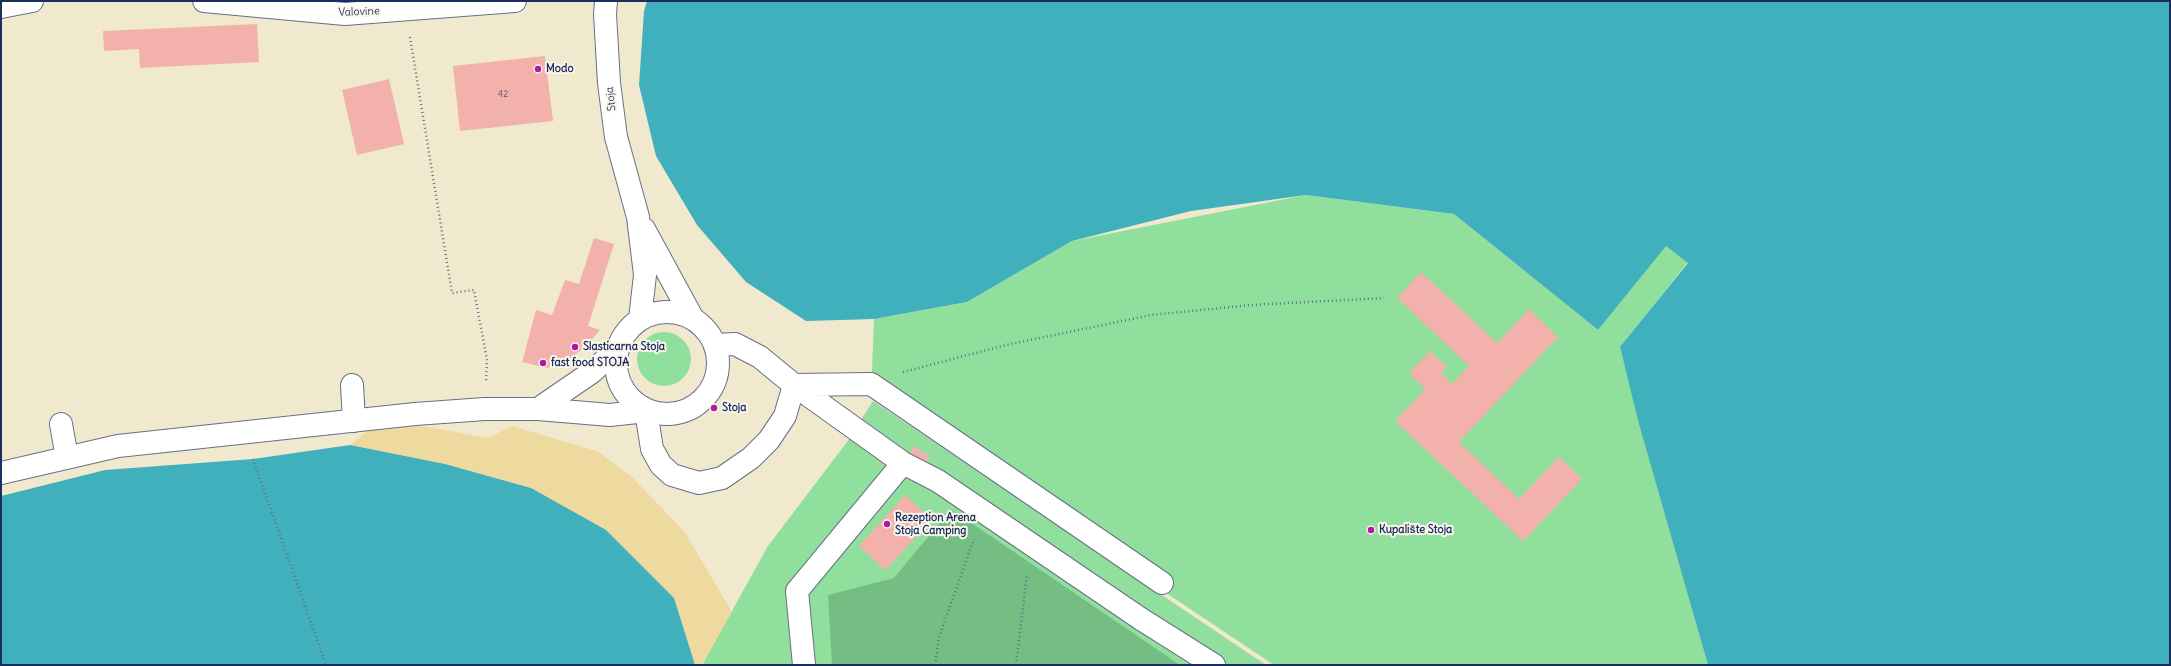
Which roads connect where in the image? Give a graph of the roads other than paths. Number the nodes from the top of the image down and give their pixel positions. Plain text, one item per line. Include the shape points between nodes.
1 (32, 1) edge
2 (204, 1) edge
3 (515, 1) edge
4 (606, 1) edge
5 (1, 8) edge
6 (638, 217) junction
7 (640, 319) junction
8 (693, 319) junction
9 (715, 345) junction
10 (617, 349) junction
11 (352, 385) dead end
12 (794, 386) junction
13 (538, 409) junction
14 (646, 411) junction
15 (354, 421) junction
16 (61, 424) dead end
17 (67, 458) junction
18 (903, 463) junction
19 (1, 473) edge
20 (1162, 583) dead end
21 (804, 665) edge
22 (1214, 665) edge

1 - 5 street
2 - 3 street, Valovine via 345,14
4 - 6 street, Stoja via 609,75 616,137
6 - 7 street via 645,275
6 - 8 street
7 - 8 street via 663,312 678,313
7 - 10 street via 623,335
8 - 9 street via 705,329
9 - 12 street via 735,344 760,357
9 - 14 street via 718,362 716,379 708,394 695,406 680,413
10 - 13 street via 592,372
10 - 14 street via 615,364 623,392 633,403
11 - 15 street
12 - 14 street via 785,416 769,440 751,458 722,478 699,483 672,475 661,465 652,449
12 - 18 street
12 - 20 street via 871,384
13 - 14 street via 610,415
13 - 15 street via 485,409
15 - 17 street via 118,446
16 - 17 street
17 - 19 street
18 - 21 street via 797,591
18 - 22 street via 938,481

